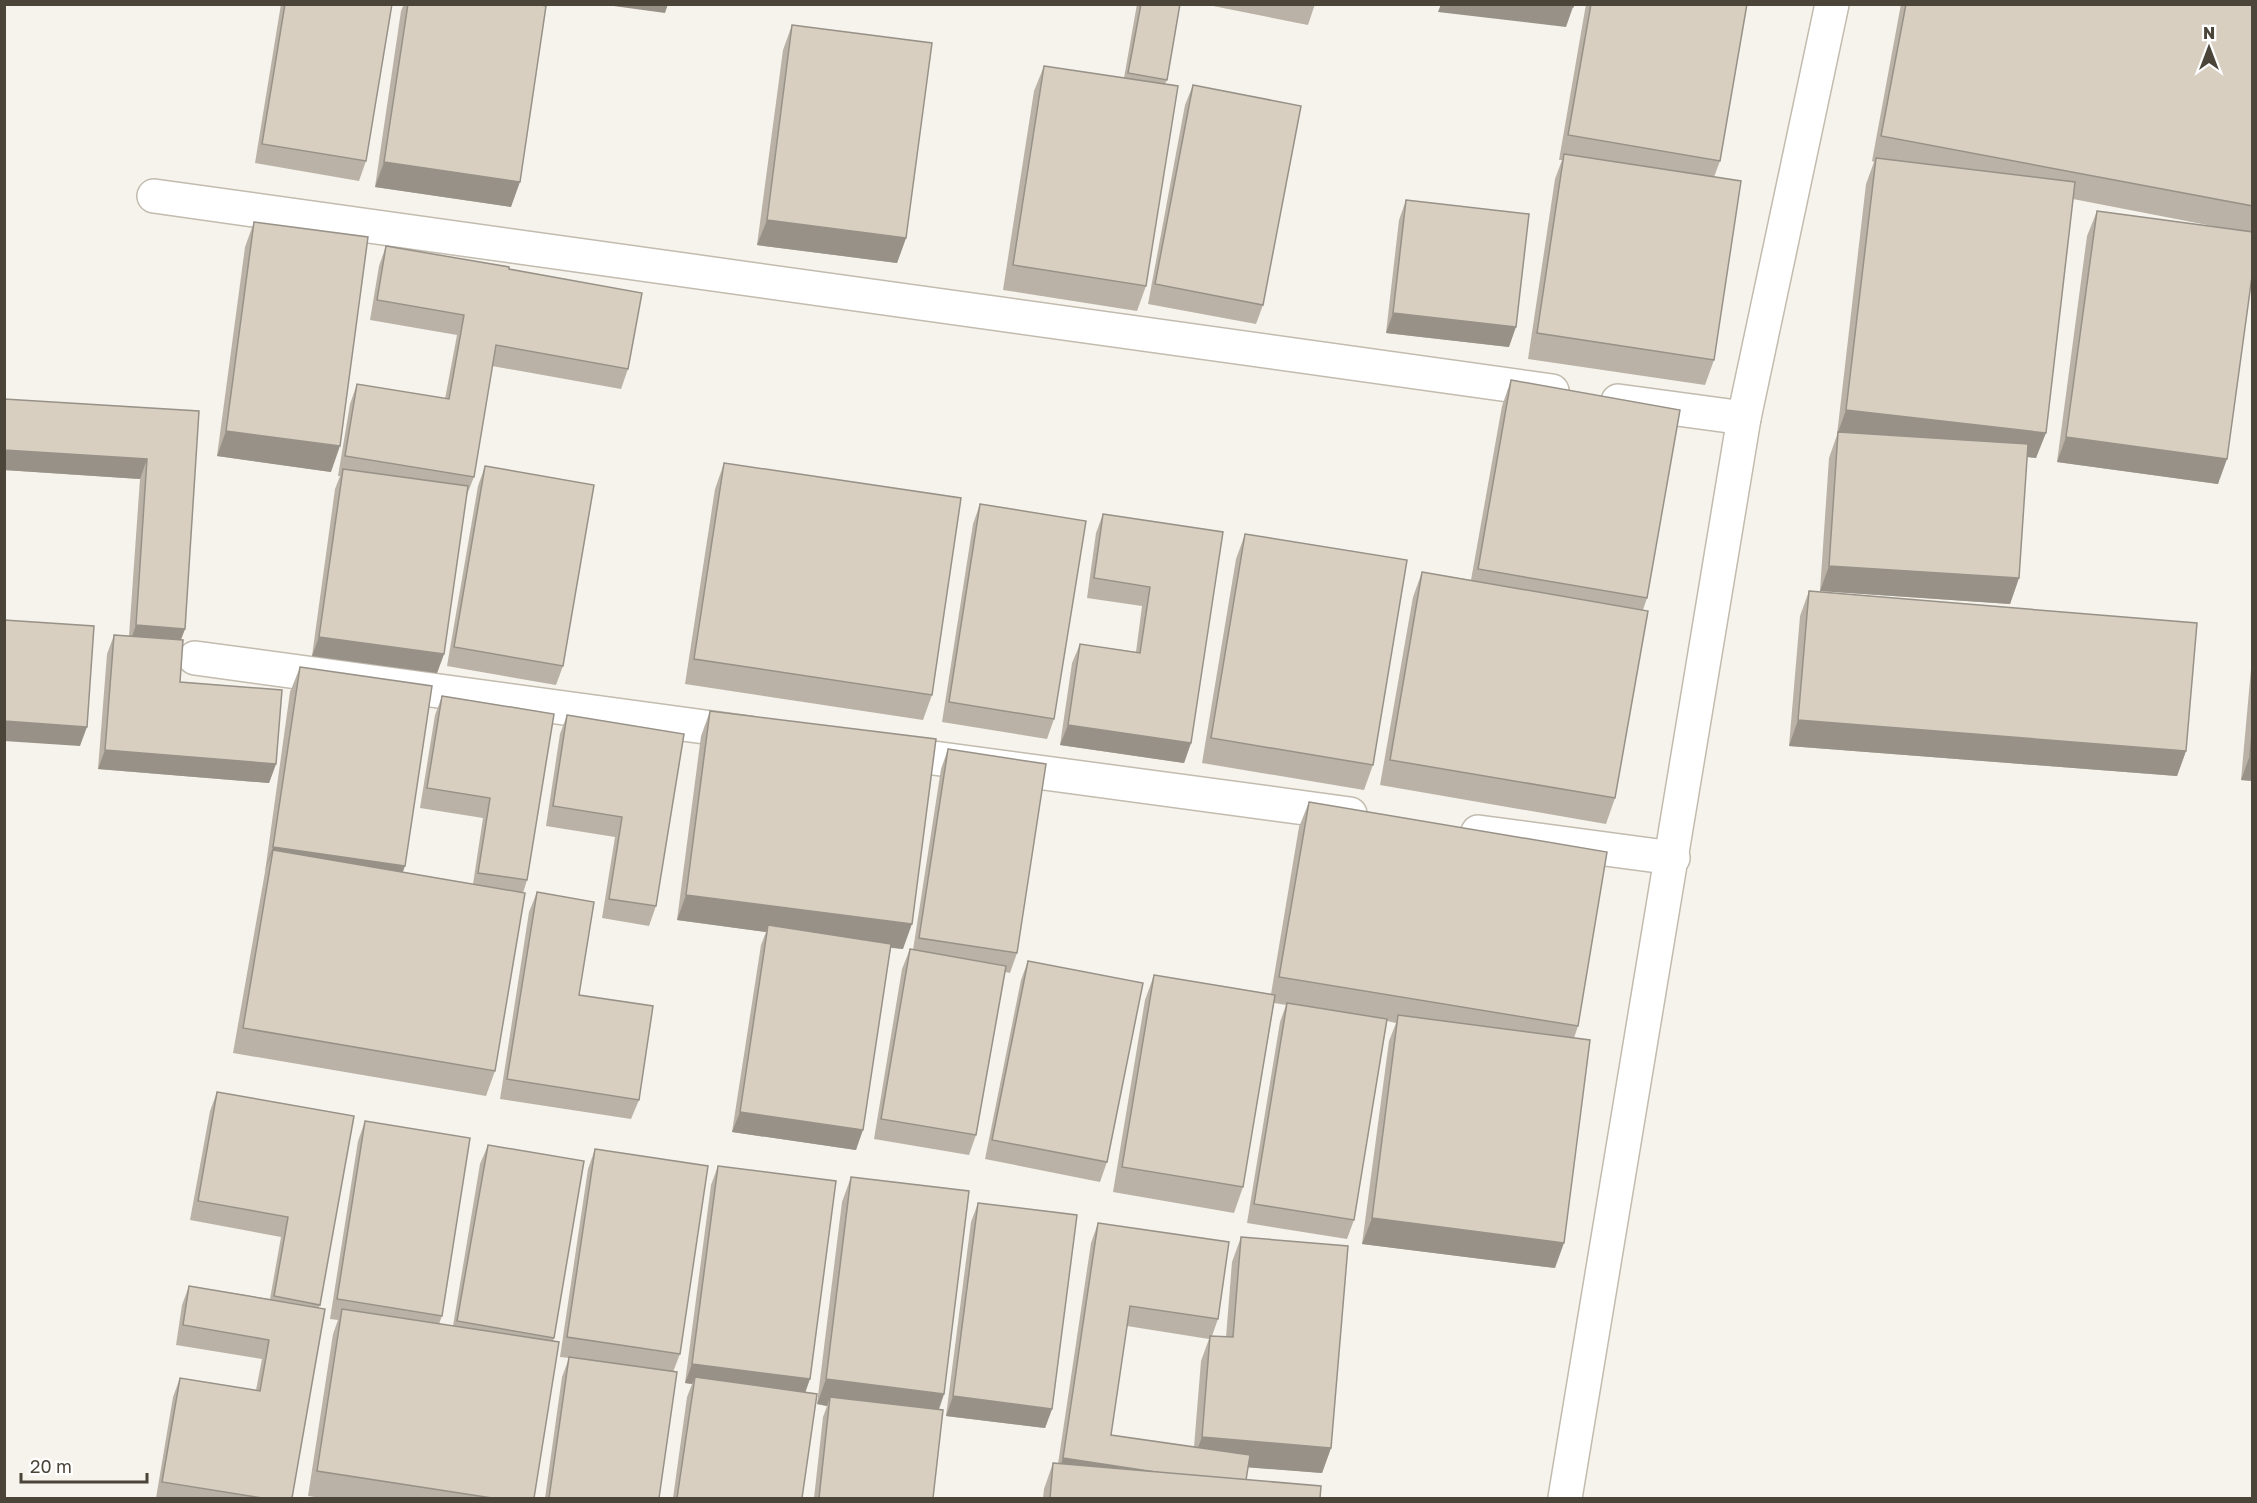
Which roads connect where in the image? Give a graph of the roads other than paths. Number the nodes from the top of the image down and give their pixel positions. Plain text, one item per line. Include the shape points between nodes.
1 (1832, 4) edge
2 (154, 196) dead end
3 (1744, 418) junction
4 (195, 658) dead end
5 (774, 736) edge
6 (857, 747) edge
7 (1377, 818) edge
8 (1448, 828) edge
9 (1672, 858) junction
10 (1565, 1498) edge

1 - 3 street
2 - 3 street
3 - 9 street
4 - 5 street
6 - 7 street
8 - 9 street
9 - 10 street

